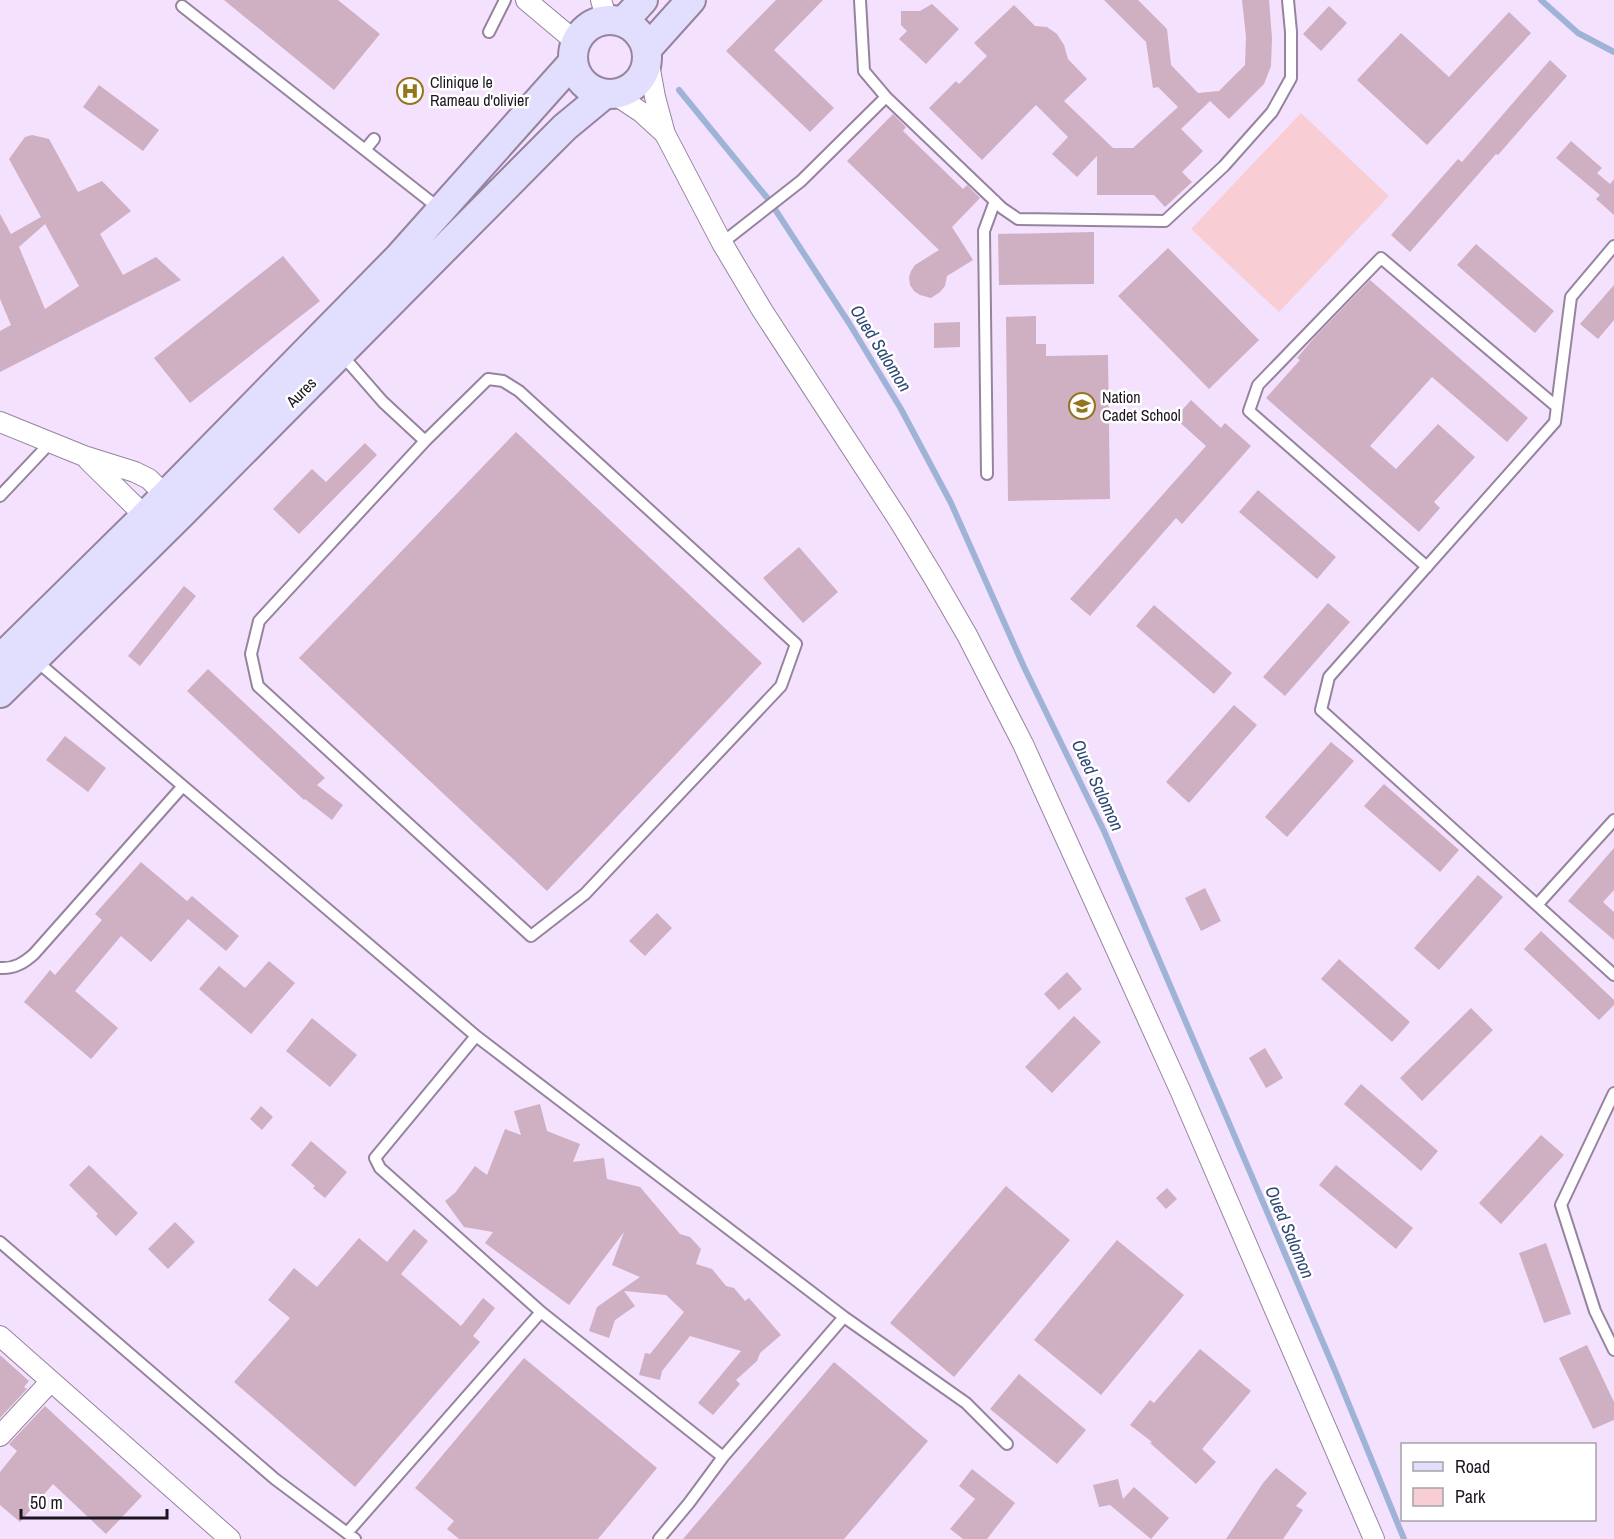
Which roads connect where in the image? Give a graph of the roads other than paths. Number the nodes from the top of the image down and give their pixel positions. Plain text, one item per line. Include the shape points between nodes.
1 (505, 0) edge
2 (526, 0) edge
3 (643, 0) edge
4 (691, 0) edge
5 (860, 0) edge
6 (1288, 0) edge
7 (182, 6) dead end
8 (610, 14) edge
9 (489, 32) dead end
10 (574, 52) junction
11 (647, 54) junction
12 (610, 94) junction
13 (886, 97) junction
14 (665, 134) junction
15 (374, 139) dead end
16 (365, 150) junction
17 (995, 201) junction
18 (441, 209) junction
19 (722, 243) junction
20 (1614, 246) edge
21 (340, 352) junction
22 (1557, 407) junction
23 (0, 422) edge
24 (425, 441) junction
25 (51, 442) junction
26 (84, 456) junction
27 (987, 474) dead end
28 (0, 496) edge
29 (174, 503) junction
30 (153, 524) junction
31 (1426, 567) junction
32 (0, 659) edge
33 (34, 659) junction
34 (0, 693) edge
35 (183, 786) junction
36 (1614, 820) edge
37 (1537, 905) junction
38 (0, 968) edge
39 (1614, 975) edge
40 (476, 1036) junction
41 (1614, 1094) edge
42 (0, 1242) edge
43 (541, 1312) junction
44 (844, 1317) junction
45 (0, 1336) edge
46 (1614, 1350) edge
47 (51, 1381) junction
48 (0, 1436) edge
49 (1007, 1444) dead end
50 (723, 1457) junction
51 (351, 1536) edge
52 (230, 1539) edge
53 (659, 1539) edge
54 (1374, 1539) edge

1 - 9 lane
2 - 10 street
3 - 8 street
4 - 11 street
5 - 13 lane via 864,71
6 - 17 lane via 1291,78 1272,112 1165,221 1018,219
7 - 16 lane
8 - 10 street via 581,33
8 - 11 street via 634,28 642,37
10 - 12 street via 584,83
10 - 18 street, Aures
11 - 12 street via 645,69 634,86
11 - 14 street
12 - 14 street via 641,112
12 - 21 street, Aures via 581,113 545,147
13 - 17 lane
13 - 19 lane via 792,189
14 - 19 street
15 - 16 lane
16 - 18 lane
17 - 27 lane via 984,231
18 - 29 street, Aures
19 - 54 street via 917,550 967,635 1023,744 1180,1090
20 - 22 lane via 1570,297
21 - 24 lane via 383,402
21 - 29 street, Aures
22 - 31 lane via 1555,422
22 - 31 lane via 1381,258 1258,385 1249,411
23 - 25 street
24 - 24 lane via 259,621 251,654 258,686 531,936 585,894 781,686 796,644 528,399 502,381 488,379
25 - 26 street
25 - 28 lane
26 - 29 street via 135,472
26 - 30 street
29 - 30 street, Aures
30 - 32 street, Aures
30 - 33 street, Aures
31 - 37 lane via 1329,677 1321,710
33 - 34 street, Aures
33 - 35 lane
35 - 38 lane via 26,962
35 - 40 lane
36 - 37 lane
37 - 39 lane
40 - 43 lane via 375,1158 380,1168
40 - 44 lane
41 - 46 lane via 1562,1205 1595,1311
42 - 51 lane via 275,1479
43 - 50 lane
43 - 51 lane
44 - 49 lane via 966,1403
44 - 50 lane
45 - 47 street
47 - 48 street
47 - 52 street
50 - 53 lane

